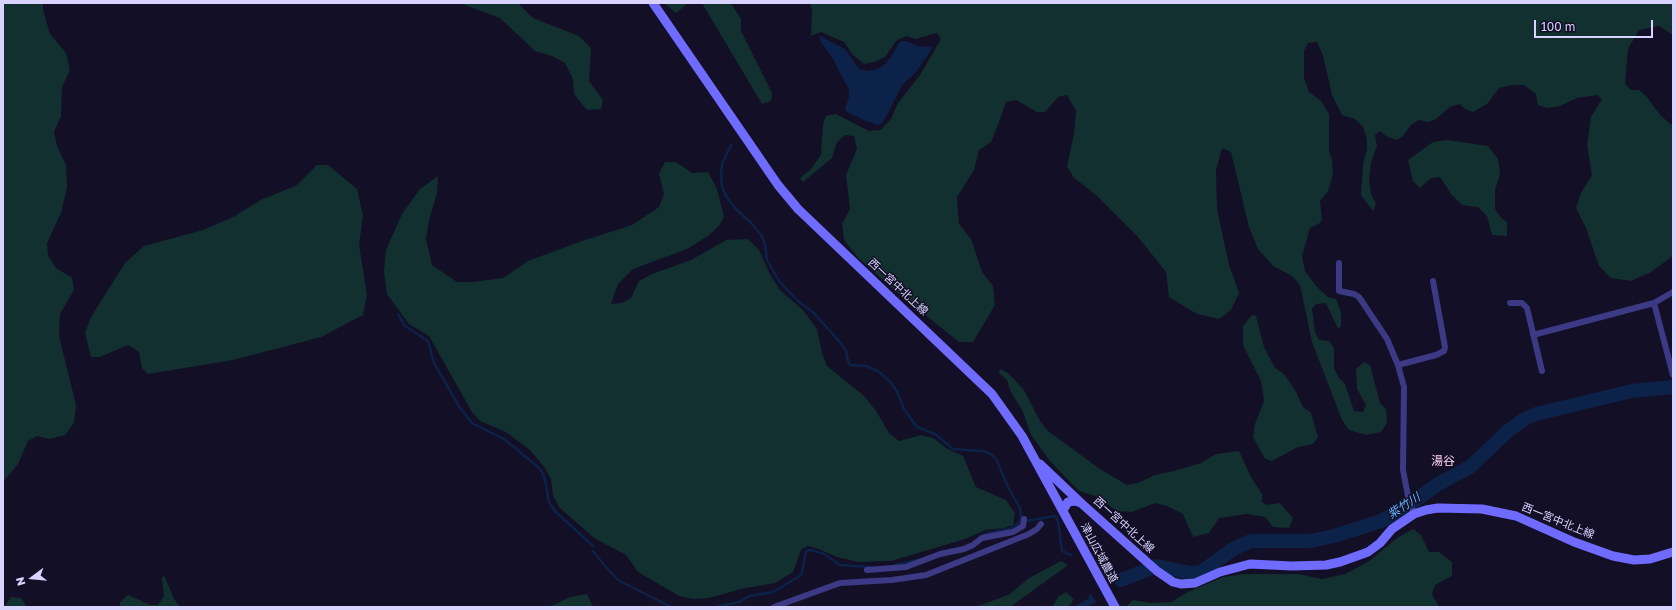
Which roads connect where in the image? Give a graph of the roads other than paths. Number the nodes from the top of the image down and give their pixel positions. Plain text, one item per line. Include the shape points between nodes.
1 (653, 3) edge
2 (1339, 263) dead end
3 (1433, 281) dead end
4 (1673, 292) edge
5 (1510, 303) dead end
6 (1654, 304) junction
7 (1533, 335) junction
8 (1398, 365) junction
9 (1542, 371) dead end
10 (1673, 375) edge
11 (1036, 461) junction
12 (1081, 503) junction
13 (1063, 510) junction
14 (1413, 511) junction
15 (1024, 519) dead end
16 (1041, 524) dead end
17 (1673, 552) edge
18 (867, 570) dead end
19 (774, 607) edge
20 (1115, 607) edge

1 - 11 main road, 西一宮中北上線 via 778,185 798,209 992,394 1022,436
2 - 8 street via 1339,291 1359,297 1387,339
3 - 8 street via 1444,351
4 - 6 street
5 - 7 street via 1522,303 1527,308
6 - 7 street
6 - 10 street
7 - 9 street
8 - 14 street via 1404,387 1403,470
11 - 12 main road
11 - 13 main road, 西一宮中北上線
12 - 13 main road, 西一宮中北上線 via 1068,502
12 - 14 main road, 西一宮中北上線 via 1154,568 1173,582 1188,584 1242,565 1313,566 1340,562 1368,552
13 - 20 main road, 津山広域農道
14 - 17 main road, 西一宮中北上線 via 1438,508 1482,509 1516,516 1574,542 1613,556 1634,560 1650,559
15 - 18 street via 1023,526 1013,532 982,538 964,549 940,554 906,567
16 - 19 street via 1037,530 1029,534 926,575 906,579 840,583

